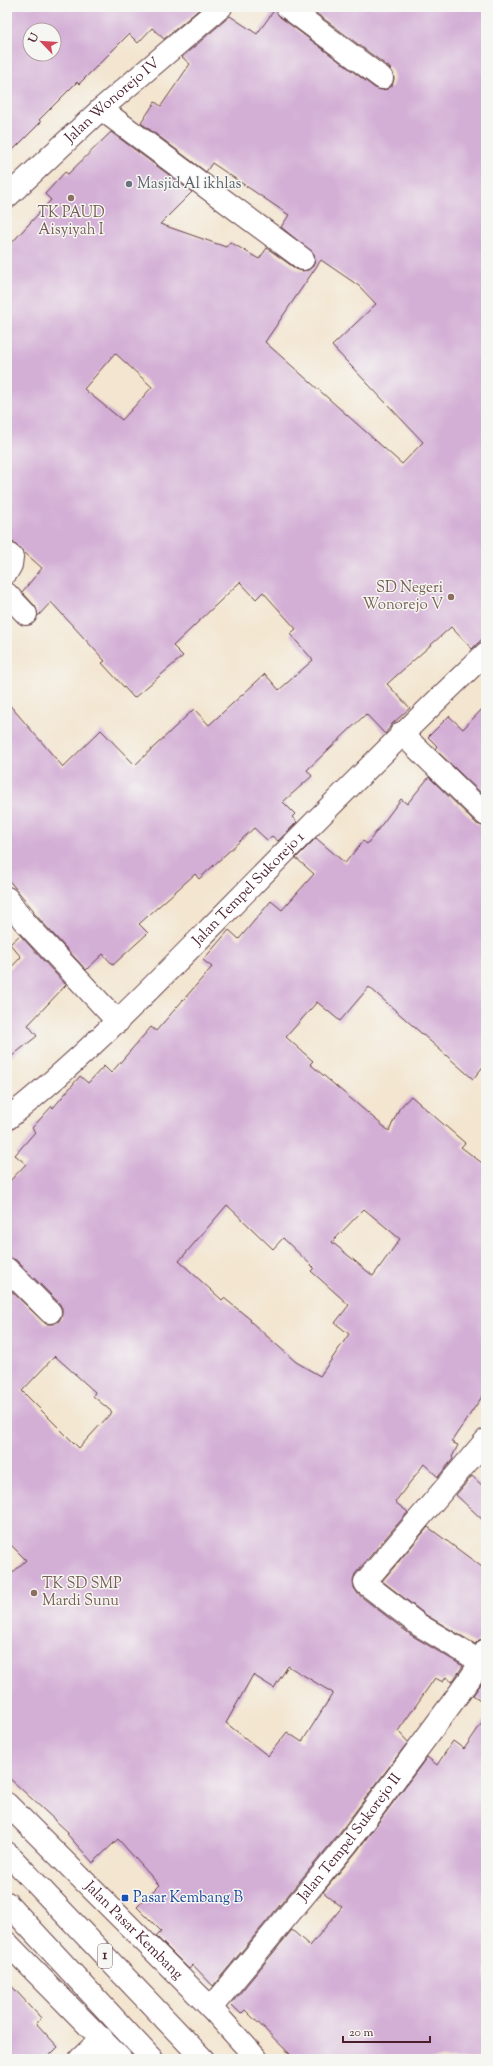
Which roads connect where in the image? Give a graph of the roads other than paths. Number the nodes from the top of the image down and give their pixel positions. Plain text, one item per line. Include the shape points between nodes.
1 (221, 7) edge
2 (287, 7) edge
3 (382, 78) dead end
4 (101, 109) junction
5 (7, 197) edge
6 (303, 259) dead end
7 (7, 553) edge
8 (7, 572) edge
9 (7, 594) edge
10 (26, 614) dead end
11 (486, 653) edge
12 (401, 733) junction
13 (486, 815) edge
14 (7, 898) edge
15 (118, 1022) junction
16 (7, 1119) edge
17 (7, 1269) edge
18 (50, 1312) dead end
19 (486, 1440) edge
20 (484, 1659) edge
21 (7, 1804) edge
22 (7, 1853) edge
23 (7, 1903) edge
24 (7, 1943) edge
25 (211, 2008) junction
26 (102, 2038) junction
27 (80, 2059) edge
28 (121, 2059) edge
29 (152, 2059) edge
30 (203, 2059) edge
31 (257, 2059) edge

1 - 4 main road, Jalan Wonorejo IV
2 - 3 main road
4 - 5 main road, Jalan Wonorejo IV
4 - 6 main road
7 - 8 main road via 12,557 12,561
9 - 10 main road
11 - 12 main road, Jalan Tempel Sukorejo 1
12 - 13 main road
12 - 15 main road, Jalan Tempel Sukorejo 1
14 - 15 main road via 23,920
15 - 16 main road, Jalan Tempel Sukorejo 1 via 52,1084
17 - 18 main road
19 - 20 main road via 366,1580 366,1584 419,1625
20 - 25 main road, Jalan Tempel Sukorejo II via 347,1844
21 - 25 main road, Jalan Pasar Kembang
22 - 30 main road, 1
23 - 29 main road, 1
24 - 26 main road
25 - 31 main road, Jalan Pasar Kembang
26 - 27 main road
26 - 28 main road

